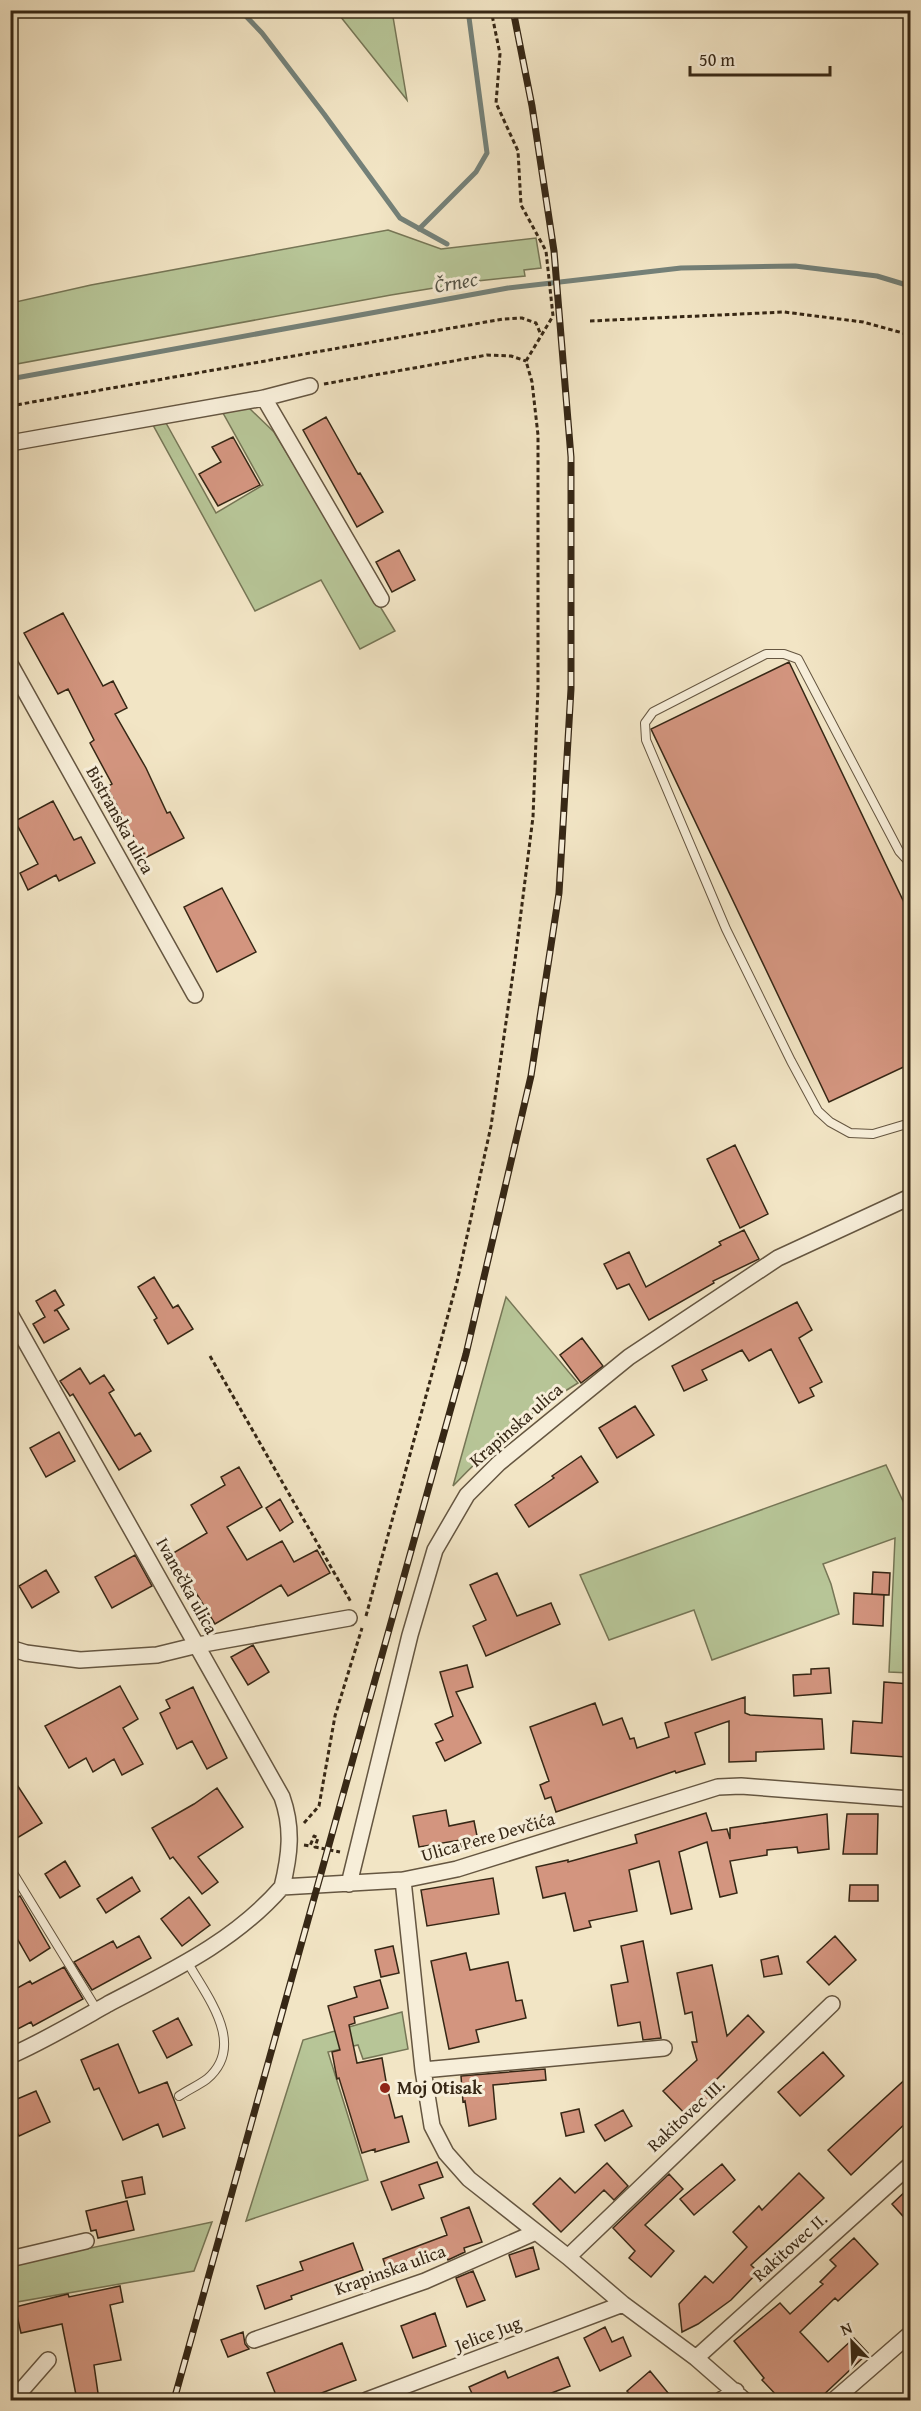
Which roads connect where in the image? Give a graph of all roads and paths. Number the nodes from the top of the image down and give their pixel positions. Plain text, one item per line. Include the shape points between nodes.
1 (491, 10) edge
2 (590, 321) dead end
3 (910, 335) edge
4 (541, 336) junction
5 (526, 362) junction
6 (310, 386) joint
7 (264, 398) junction
8 (10, 406) edge
9 (10, 442) edge
10 (381, 599) dead end
11 (10, 664) edge
12 (910, 863) edge
13 (195, 995) dead end
14 (910, 1123) edge
15 (910, 1197) edge
16 (10, 1314) edge
17 (210, 1356) dead end
18 (352, 1612) joint
19 (366, 1617) dead end
20 (362, 1628) dead end
21 (198, 1645) junction
22 (10, 1648) edge
23 (910, 1799) edge
24 (296, 1842) junction
25 (344, 1846) dead end
26 (10, 1868) edge
27 (403, 1880) junction
28 (349, 1884) junction
29 (282, 1887) junction
30 (188, 1963) junction
31 (832, 2004) dead end
32 (97, 2010) junction
33 (664, 2048) dead end
34 (10, 2056) edge
35 (423, 2070) junction
36 (179, 2096) dead end
37 (910, 2164) edge
38 (536, 2232) junction
39 (86, 2241) dead end
40 (568, 2257) junction
41 (10, 2259) edge
42 (622, 2304) junction
43 (910, 2334) edge
44 (255, 2340) dead end
45 (696, 2358) junction
46 (48, 2360) dead end
47 (740, 2396) edge
48 (13, 2400) edge
49 (367, 2400) edge
50 (721, 2400) edge
51 (834, 2400) edge

1 - 4 path via 500,54 496,103 518,151 522,205 546,251 552,316
2 - 3 path via 784,312 863,322
4 - 5 path
4 - 8 path via 536,323 522,318 503,319
5 - 6 path via 511,356 487,355
5 - 19 path via 538,435 538,688 533,817 515,960 490,1126 457,1282
6 - 7 street
7 - 9 street
7 - 10 street
11 - 13 street, Bistranska ulica
12 - 14 lane via 899,851 798,659 766,654 653,712 645,723 646,740 726,929 818,1111 850,1134 873,1134
15 - 28 street, Krapinska ulica via 778,1258 629,1357 499,1463 467,1496 435,1550 410,1635
16 - 21 street, Ivanečka ulica
17 - 18 path
18 - 21 street
20 - 24 path via 335,1716 319,1806
21 - 22 street via 157,1655 80,1660
21 - 24 street, Ivanečka ulica via 282,1797
23 - 27 street, Ulica Pere Devčića via 718,1787 491,1860
24 - 25 path via 310,1846 314,1836 318,1838 315,1847 342,1852
24 - 29 street, Ivanečka ulica
26 - 32 lane
27 - 28 street, Ulica Pere Devčića
27 - 35 street
28 - 29 street, Ulica Pere Devčića
29 - 30 street via 238,1929
30 - 32 street
30 - 36 lane via 224,2029 224,2047 220,2062 207,2079
31 - 40 street, Rakitovec III.
32 - 34 street
33 - 35 street
35 - 38 street via 432,2126 446,2153 469,2179
37 - 45 street, Rakitovec II.
38 - 40 street
38 - 44 street, Krapinska ulica via 425,2280
39 - 41 street
40 - 42 street
42 - 45 street
42 - 49 street, Jelice Jug
43 - 51 street
45 - 47 street
46 - 48 street
47 - 50 street

